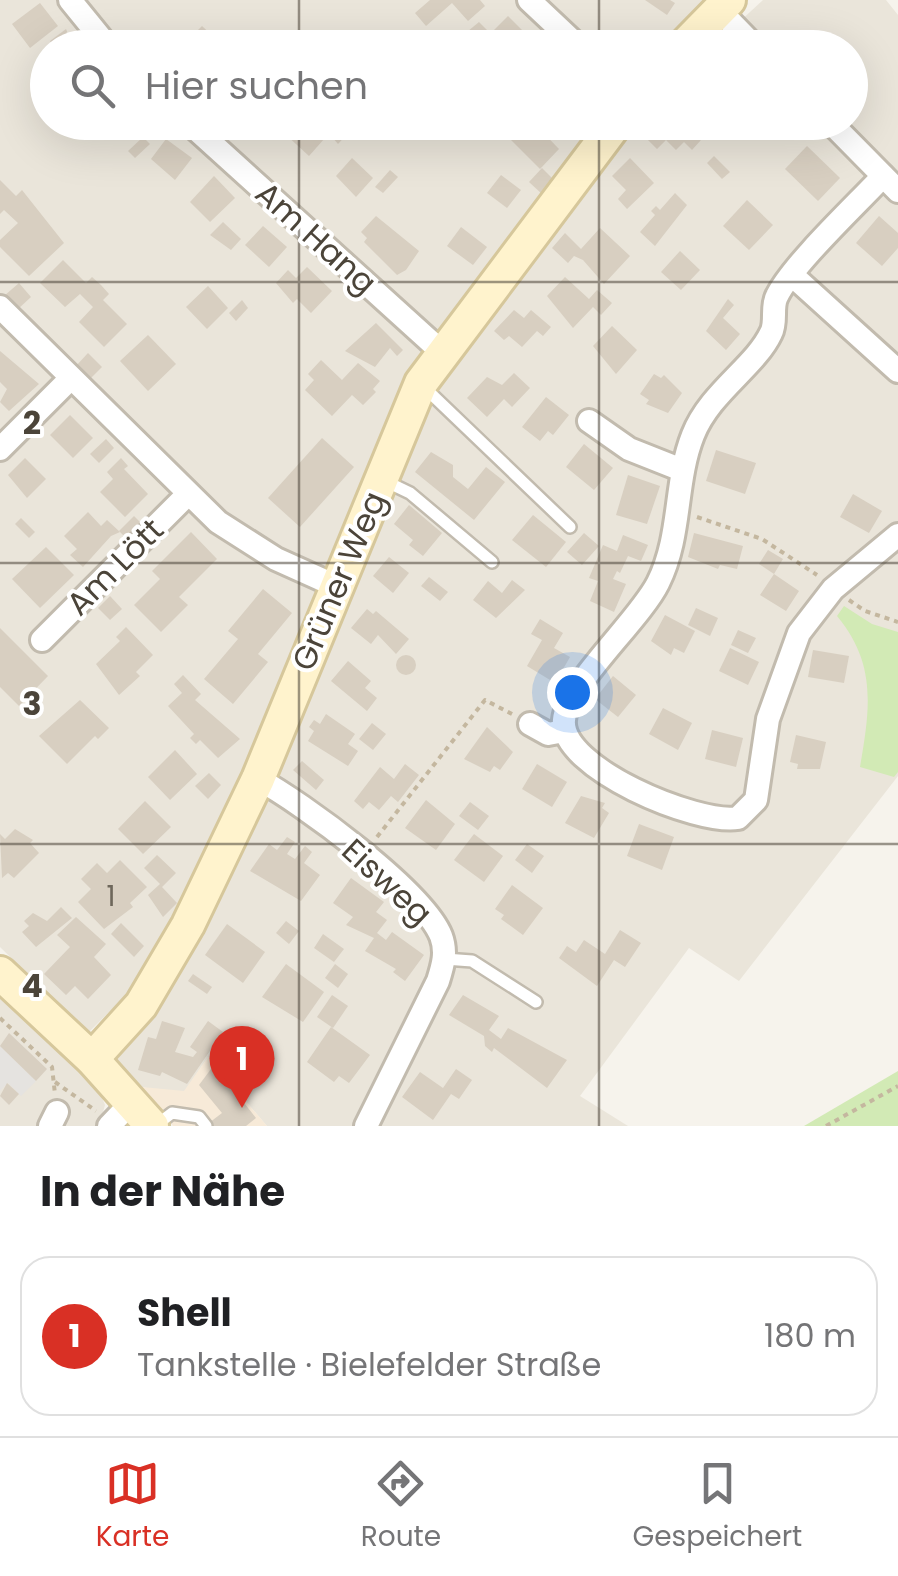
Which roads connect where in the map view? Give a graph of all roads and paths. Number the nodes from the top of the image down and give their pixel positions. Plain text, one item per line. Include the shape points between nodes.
1 (70, 0) edge
2 (529, 0) edge
3 (724, 5) edge
4 (94, 30) edge
5 (561, 30) edge
6 (700, 30) edge
7 (743, 30) edge
8 (208, 140) edge
9 (604, 140) edge
10 (848, 140) edge
11 (890, 183) edge
12 (793, 276) junction
13 (0, 308) edge
14 (444, 352) junction
15 (898, 371) edge
16 (71, 378) junction
17 (420, 384) junction
18 (588, 421) dead end
19 (0, 449) edge
20 (682, 470) junction
21 (382, 479) junction
22 (188, 494) junction
23 (679, 515) junction
24 (570, 527) dead end
25 (898, 535) edge
26 (492, 562) dead end
27 (336, 586) junction
28 (833, 589) junction
29 (898, 622) edge
30 (42, 640) dead end
31 (530, 724) joint
32 (564, 732) junction
33 (258, 779) junction
34 (362, 855) junction
35 (445, 958) junction
36 (0, 972) edge
37 (536, 1002) dead end
38 (0, 1018) edge
39 (92, 1059) junction
40 (55, 1082) junction
41 (898, 1086) edge
42 (53, 1119) edge
43 (132, 1121) edge
44 (206, 1126) edge
45 (366, 1126) edge
46 (826, 1126) edge

1 - 4 street
2 - 5 street
3 - 6 street
3 - 7 street
8 - 14 street, Am Hang
9 - 14 street, Grüner Weg
10 - 11 street
11 - 12 street
12 - 15 street
12 - 20 street via 776,298 772,332 706,410
13 - 16 street, Am Lött
14 - 17 street, Grüner Weg
16 - 19 street
16 - 22 street, Am Lött
17 - 21 street, Grüner Weg
17 - 24 lane
18 - 20 street
20 - 23 street
21 - 26 lane
21 - 27 street, Grüner Weg
22 - 27 street, Am Lött via 276,559
22 - 30 street, Am Lött
23 - 28 path via 762,539
23 - 32 street via 658,582 575,692
25 - 28 street
27 - 33 street, Grüner Weg
28 - 29 path via 864,611
28 - 32 street via 786,660 768,719 756,800 738,818 706,817 640,793 580,752
31 - 32 street via 548,734
31 - 34 path via 485,700
33 - 34 street, Eisweg
33 - 39 street, Grüner Weg via 141,1005
34 - 35 street, Eisweg via 431,918
35 - 37 lane via 472,960
35 - 45 street, Eisweg
36 - 39 street
38 - 40 path via 52,1067
39 - 43 street
40 - 42 path
40 - 43 path
41 - 46 path
43 - 44 lane via 172,1113 199,1117

